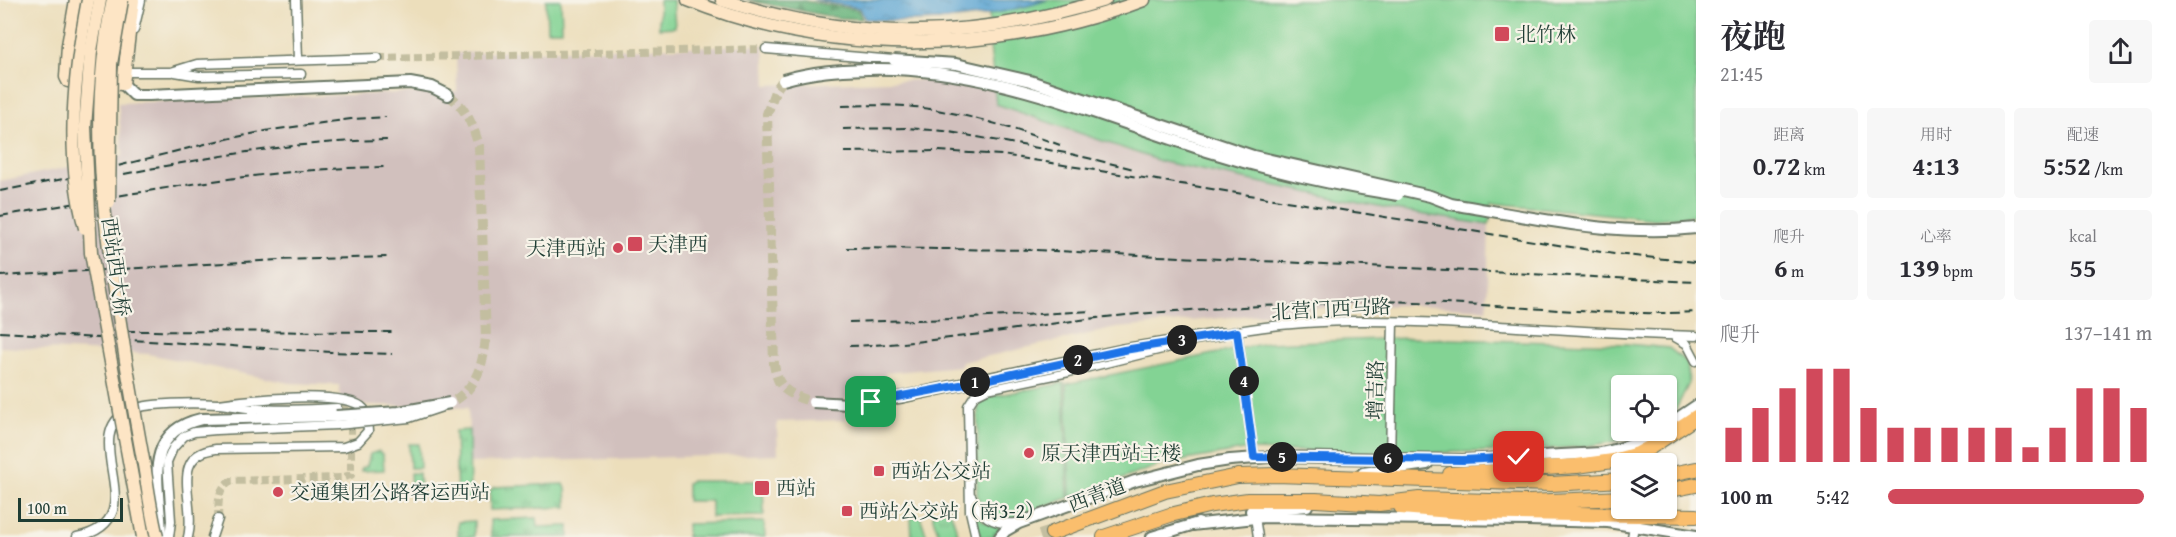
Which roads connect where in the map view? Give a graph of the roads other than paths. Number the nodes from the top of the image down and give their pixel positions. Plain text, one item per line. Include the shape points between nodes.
1 (76, 0) edge
2 (88, 0) edge
3 (100, 0) edge
4 (113, 0) edge
5 (122, 0) edge
6 (133, 0) edge
7 (141, 0) edge
8 (296, 0) edge
9 (688, 0) edge
10 (722, 0) edge
11 (1105, 0) edge
12 (1144, 0) edge
13 (766, 49) tunnel mouth
14 (128, 50) junction
15 (378, 58) tunnel mouth
16 (298, 60) junction
17 (894, 60) joint
18 (171, 72) junction
19 (301, 74) dead end
20 (124, 78) junction
21 (783, 80) dead end
22 (448, 95) tunnel mouth
23 (1451, 204) junction
24 (1665, 231) joint
25 (1696, 231) edge
26 (110, 242) junction
27 (91, 253) junction
28 (1395, 322) junction
29 (1237, 332) junction
30 (1221, 334) junction
31 (1672, 336) junction
32 (1696, 336) edge
33 (1696, 361) edge
34 (1696, 398) edge
35 (813, 402) tunnel mouth
36 (450, 403) joint
37 (219, 404) junction
38 (337, 408) dead end
39 (1693, 412) edge
40 (1677, 420) edge
41 (1643, 441) edge
42 (1254, 457) junction
43 (1393, 458) junction
44 (1463, 460) junction
45 (1696, 469) edge
46 (1677, 473) edge
47 (1333, 477) junction
48 (1385, 479) junction
49 (1611, 481) edge
50 (1696, 486) edge
51 (1677, 489) edge
52 (970, 492) junction
53 (1611, 498) edge
54 (1346, 502) junction
55 (1378, 504) junction
56 (1611, 516) edge
57 (1677, 516) edge
58 (1696, 516) edge
59 (1256, 517) junction
60 (218, 519) tunnel mouth
61 (1644, 519) edge
62 (1019, 523) junction
63 (1192, 525) junction
64 (1696, 526) edge
65 (1633, 532) edge
66 (1052, 533) dead end
67 (1696, 536) edge
68 (77, 537) edge
69 (143, 537) edge
70 (159, 537) edge
71 (169, 537) edge
72 (188, 537) edge
73 (212, 537) edge
74 (976, 537) edge
75 (1000, 537) edge
76 (1104, 537) edge
77 (1152, 537) edge
78 (1258, 537) edge

1 - 20 main road via 68,45 68,81
2 - 27 main road, bridge via 78,65 74,157 81,216
3 - 27 main road, 西站西大桥, bridge via 85,127
4 - 26 main road, 西站西大桥, bridge via 102,69 99,122 101,186
5 - 26 main road, bridge via 111,64
6 - 14 main road
7 - 14 street
8 - 16 street
9 - 12 main road via 729,15 801,32 912,43 1041,30
10 - 11 main road via 813,23 907,33 979,29
13 - 17 street
14 - 20 main road
15 - 16 street
16 - 18 street via 197,64
17 - 23 street, bridge via 956,64 1030,81 1253,156
18 - 19 street via 199,76
18 - 20 street
20 - 22 street via 134,94 148,95 398,82 432,87
21 - 23 street, bridge via 808,72 866,69 970,76 1020,88 1283,173
23 - 24 street, bridge via 1590,225
24 - 25 main road, bridge
26 - 70 main road, 西站西大桥, bridge via 127,372
27 - 69 main road, 西站西大桥, bridge
28 - 29 street, 北营门西马路 via 1299,324
28 - 31 street, 北营门西马路
28 - 43 street, 增吉路
29 - 30 street, 北营门西马路
29 - 42 street
30 - 35 street, bridge via 895,398 849,404
30 - 52 street, 北营门西马路 via 975,395 968,406
31 - 32 street, 北营门西马路
31 - 33 street via 1688,344
34 - 39 street
36 - 70 street, bridge via 399,412 190,422 174,431 159,452
36 - 71 street, bridge via 423,415 387,422 194,432 184,436 177,441 167,462
37 - 38 street via 261,410
37 - 68 street via 145,406 118,418 108,441 115,486 114,510 100,528
37 - 72 street via 261,399 343,399 364,408 368,431 358,442 344,447 216,449 198,454 187,469
39 - 40 street
39 - 48 highway via 1673,434 1638,454 1603,463
41 - 44 street via 1601,453
42 - 43 street
42 - 62 street via 1155,476
43 - 44 street
44 - 47 street
45 - 46 highway
47 - 48 highway, 西青道
47 - 66 highway, 西青道 via 1238,476 1203,482 1165,491
48 - 49 highway, 西青道 via 1551,484
50 - 51 highway
52 - 62 street via 984,516 1000,523
52 - 74 street
53 - 55 highway via 1527,502 1419,499
54 - 55 highway
54 - 63 street via 1238,513
54 - 76 highway via 1248,500 1212,505
55 - 56 highway via 1424,510
57 - 58 highway
59 - 63 street
59 - 65 street via 1608,522
59 - 78 street
60 - 73 street
61 - 64 highway
62 - 75 street
63 - 77 street
65 - 67 street

